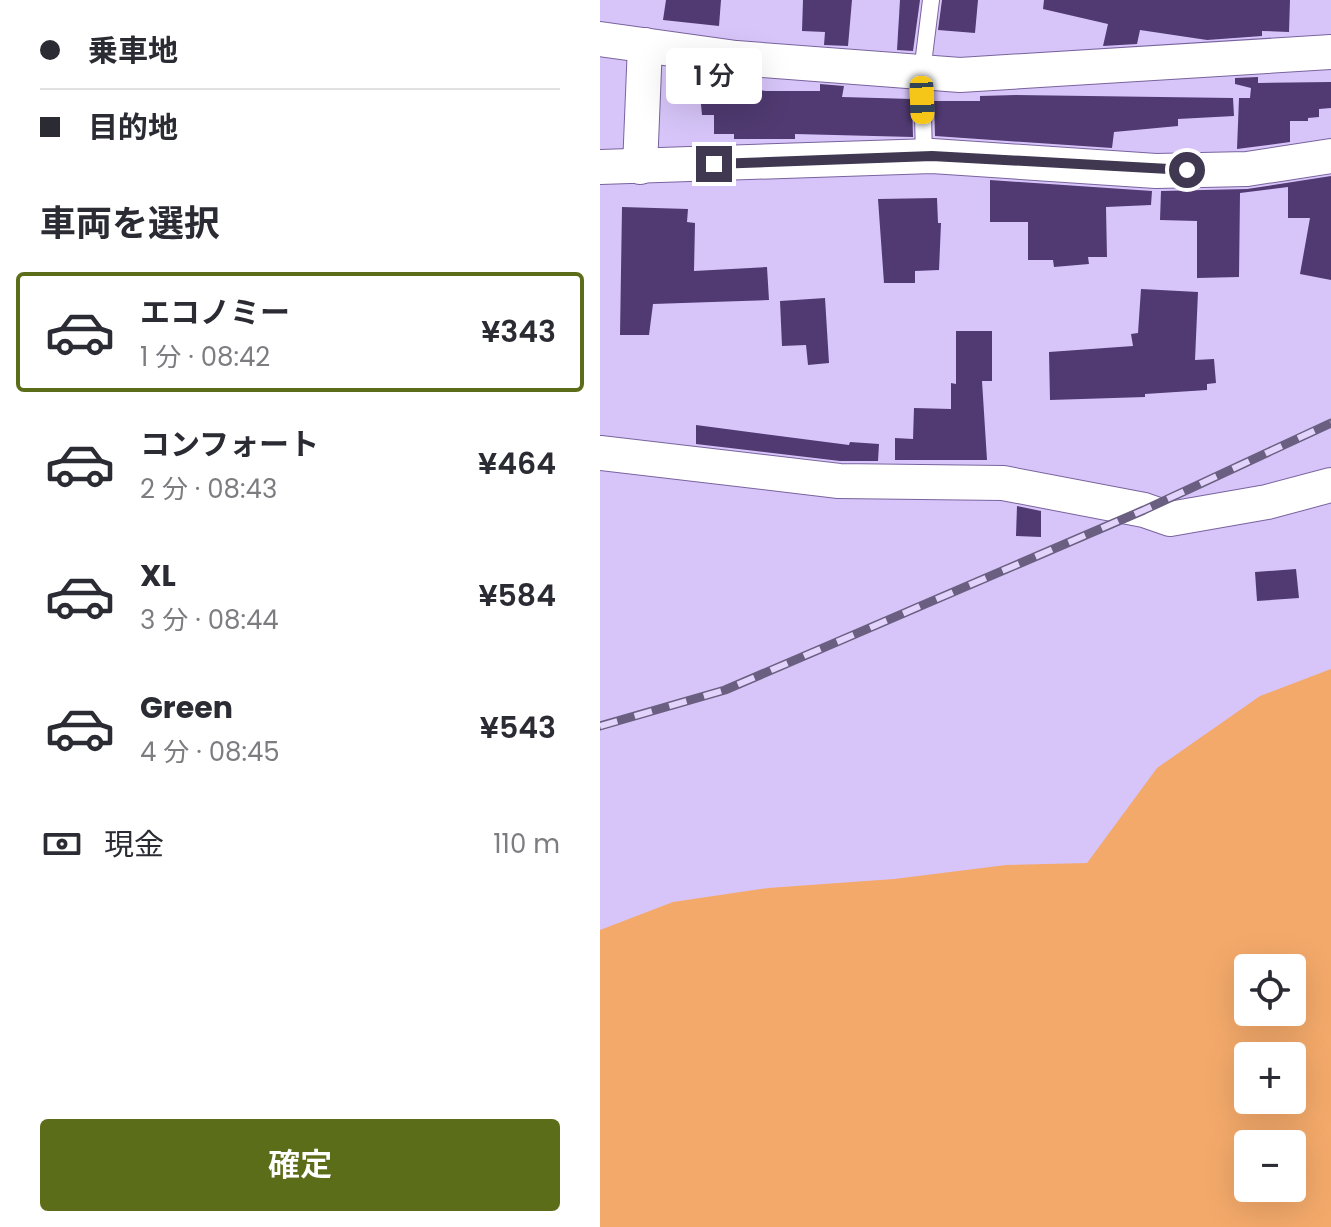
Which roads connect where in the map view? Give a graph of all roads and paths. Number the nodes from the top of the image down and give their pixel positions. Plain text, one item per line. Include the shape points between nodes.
1 (931, 0) edge
2 (600, 39) edge
3 (645, 45) junction
4 (1331, 52) edge
5 (922, 72) junction
6 (1331, 156) edge
7 (924, 157) junction
8 (600, 167) edge
9 (640, 167) junction
10 (600, 453) edge
11 (1331, 485) edge

1 - 5 lane
2 - 3 street
3 - 5 street via 736,58
3 - 9 street
4 - 5 street via 960,75
5 - 7 lane
6 - 7 street via 1247,169 1156,171
7 - 9 street
8 - 9 street
10 - 11 street via 839,481 1003,483 1170,519

